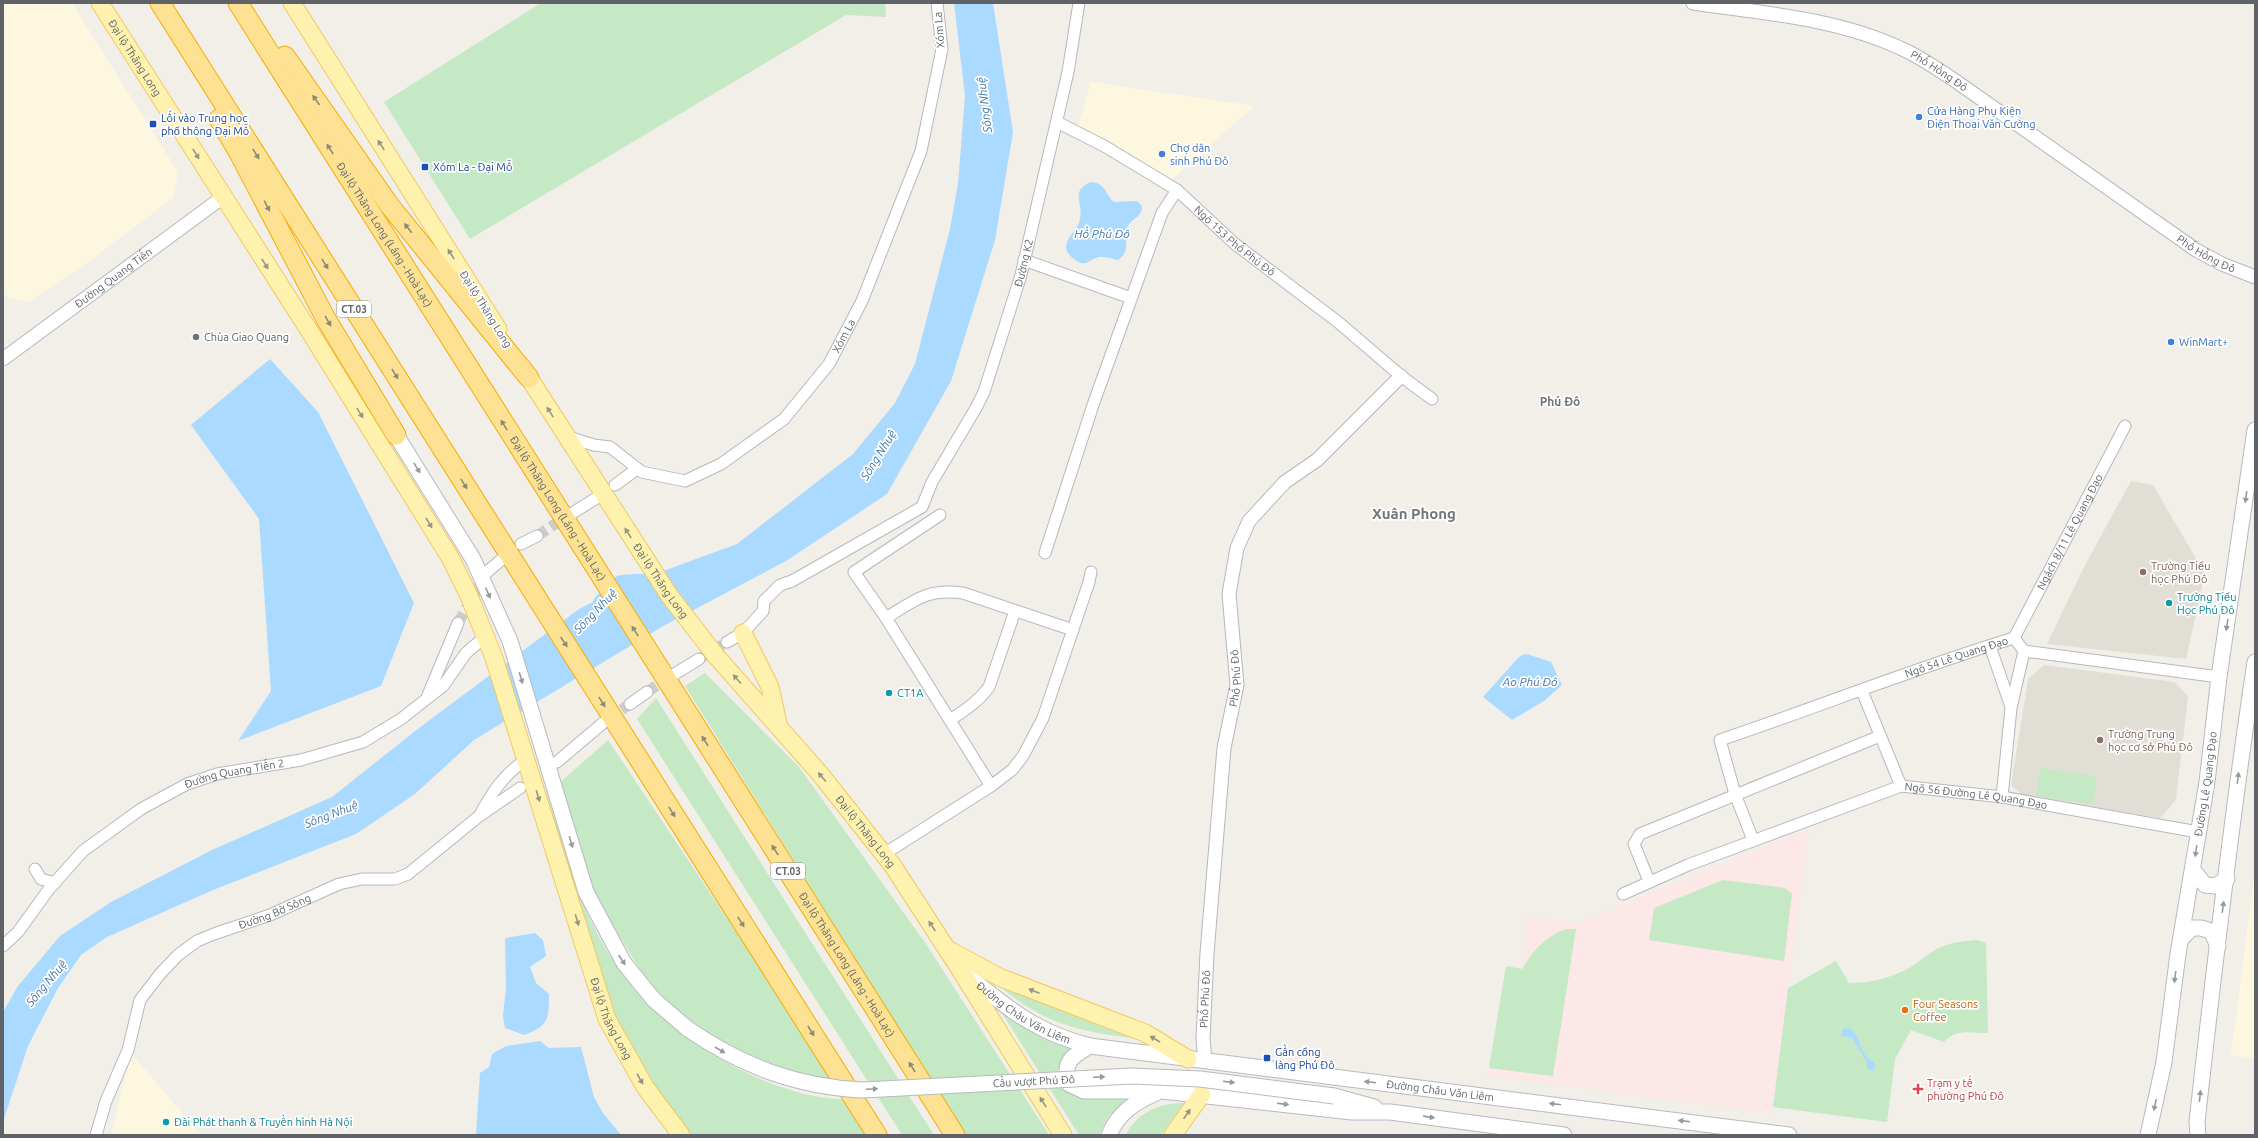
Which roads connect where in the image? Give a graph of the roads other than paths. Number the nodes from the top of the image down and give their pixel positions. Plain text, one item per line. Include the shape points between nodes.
1 (100, 3) edge
2 (149, 3) edge
3 (160, 3) edge
4 (238, 3) edge
5 (248, 3) edge
6 (292, 3) edge
7 (937, 3) edge
8 (1079, 3) edge
9 (1693, 3) edge
10 (1057, 122) junction
11 (1177, 190) junction
12 (223, 197) junction
13 (1024, 260) junction
14 (2255, 277) edge
15 (1131, 298) junction
16 (310, 332) junction
17 (3, 359) edge
18 (1401, 376) junction
19 (529, 378) junction
20 (1432, 399) dead end
21 (2125, 426) dead end
22 (2255, 430) edge
23 (396, 435) junction
24 (565, 436) junction
25 (637, 470) junction
26 (615, 484) dead end
27 (595, 499) dead end
28 (940, 515) dead end
29 (566, 517) tunnel mouth
30 (537, 536) tunnel mouth
31 (521, 544) dead end
32 (1045, 553) dead end
33 (501, 560) dead end
34 (487, 572) tunnel mouth
35 (1091, 572) dead end
36 (1015, 610) junction
37 (886, 618) junction
38 (458, 623) tunnel mouth
39 (1073, 630) junction
40 (743, 632) junction
41 (486, 636) junction
42 (2014, 638) junction
43 (727, 642) tunnel mouth
44 (1990, 646) junction
45 (2024, 651) junction
46 (699, 659) tunnel mouth
47 (2255, 662) edge
48 (673, 674) tunnel mouth
49 (2219, 677) junction
50 (1862, 691) junction
51 (647, 692) tunnel mouth
52 (428, 696) junction
53 (630, 704) tunnel mouth
54 (2011, 708) junction
55 (950, 720) junction
56 (603, 722) tunnel mouth
57 (779, 726) junction
58 (1880, 736) junction
59 (527, 759) junction
60 (557, 762) dead end
61 (991, 786) junction
62 (1901, 786) junction
63 (520, 788) dead end
64 (1735, 794) junction
65 (2002, 797) junction
66 (478, 817) junction
67 (2198, 832) junction
68 (1753, 840) junction
69 (884, 854) junction
70 (35, 869) dead end
71 (2193, 870) junction
72 (2227, 879) junction
73 (1649, 882) junction
74 (55, 883) junction
75 (1623, 894) dead end
76 (2181, 939) junction
77 (3, 946) edge
78 (2218, 946) junction
79 (947, 949) junction
80 (961, 971) junction
81 (1090, 1046) junction
82 (1196, 1060) junction
83 (1162, 1091) junction
84 (1202, 1094) junction
85 (1390, 1112) junction
86 (1486, 1130) edge
87 (1722, 1130) edge
88 (96, 1135) edge
89 (681, 1135) edge
90 (877, 1135) edge
91 (955, 1135) edge
92 (1064, 1135) edge
93 (1109, 1135) edge
94 (1173, 1135) edge
95 (1564, 1135) edge
96 (1789, 1135) edge
97 (2148, 1135) edge
98 (2198, 1135) edge

1 -> 12 main road, Đại lộ Thăng Long
2 -> 23 highway via 239,153 326,318
3 -> 90 highway, CT.03
91 -> 4 highway, Đại lộ Thăng Long (Láng - Hoà Lạc) / CT.03
19 -> 5 highway via 390,206
19 -> 6 main road, Đại lộ Thăng Long
7 - 25 street, Xóm La via 942,49 921,151 862,301 829,364 784,419 721,464 685,481
8 - 10 street, Đường K2
9 - 14 street, Phố Hồng Đô via 1844,28 1900,48 1940,70 2196,250
10 - 11 street, Ngõ 153 Phố Phú Đô via 1106,147
10 - 13 street, Đường K2
11 - 15 street via 1162,213
11 - 18 street, Ngõ 153 Phố Phú Đô via 1235,244 1344,326
12 -> 16 main road, Đại lộ Thăng Long
12 - 17 street, Đường Quang Tiến
13 - 15 street
13 - 40 street, Đường K2 via 1014,300 984,392 932,482 922,507 792,581 780,585 764,601 763,611
15 - 32 street
16 - 23 main road
16 -> 41 main road, Đại lộ Thăng Long via 451,559
18 - 20 street
18 - 82 street, Phố Phú Đô via 1317,460 1285,482 1249,521 1237,548 1229,594 1237,685 1224,748 1206,953 1203,1039
24 -> 19 main road, Đại lộ Thăng Long
21 - 42 street, Ngách 8/11 Lê Quang Đạo
22 -> 49 main road, Đường Lê Quang Đạo
23 -> 85 main road, Cầu vượt Phú Đô, bridge via 473,559 510,641 586,892 613,945 639,982 654,1000 688,1029 722,1052 758,1068 791,1079 834,1088 863,1090 1132,1076 1200,1079 1334,1096
24 - 25 street via 610,447 632,462
57 -> 24 main road, Đại lộ Thăng Long via 690,622 649,566
25 - 26 street
27 - 29 street
28 - 37 street via 854,572
30 - 31 street
33 - 34 street
35 - 39 street
36 - 37 street via 963,593 947,591 934,592 919,598
36 - 39 street
36 - 55 street via 989,687 972,706
37 - 55 street
38 - 52 street
39 - 61 street via 1033,740 1012,770
40 - 43 street
40 - 57 main road via 770,687
41 - 52 street, Đường Quang Tiến 2 via 466,653 443,686
41 - 59 main road, Đại lộ Thăng Long
42 - 44 street, Ngõ 54 Lê Quang Đạo
42 - 45 street, Ngõ 54 Lê Quang Đạo
44 - 50 street, Ngõ 54 Lê Quang Đạo via 1932,664
44 - 54 street
45 - 49 street, Ngõ 54 Lê Quang Đạo
45 - 54 street
46 - 48 street
72 -> 47 main road
49 - 67 main road, Đường Lê Quang Đạo
50 - 58 street
50 - 64 street, Ngõ 54 Lê Quang Đạo via 1720,740
51 - 53 street
52 - 74 street, Đường Quang Tiến 2 via 400,719 363,742 301,760 217,774 187,784 141,809 83,850
54 - 65 street
55 - 61 street
56 - 60 street
69 -> 57 main road, Đại lộ Thăng Long
58 - 62 street
58 - 64 street
59 - 66 street, Đường Bờ Sông via 510,770 492,791
59 -> 89 main road, Đại lộ Thăng Long via 607,1019 645,1087
61 - 69 street
62 - 65 street, Ngõ 56 Đường Lê Quang Đạo
62 - 68 street, Ngõ 56 Đường Lê Quang Đạo
63 - 66 street
64 - 68 street
64 - 73 street via 1640,834 1634,844
65 - 67 street, Ngõ 56 Đường Lê Quang Đạo
66 - 88 street, Đường Bờ Sông via 408,874 395,880 362,879 344,882 270,915 214,934 186,948 160,974 140,1000 128,1050 106,1101
67 -> 71 main road, Đường Lê Quang Đạo
68 - 73 street, Ngõ 56 Đường Lê Quang Đạo
79 -> 69 main road, Đại lộ Thăng Long
70 - 74 street via 41,879
71 - 72 main road via 2205,885 2215,886
71 - 76 main road, Đường Lê Quang Đạo
78 -> 72 main road
73 - 75 street, Ngõ 56 Đường Lê Quang Đạo
74 - 77 street, Đường Quang Tiến 2 via 18,932
76 - 78 main road via 2192,928 2201,928 2210,931
76 -> 97 main road, Đường Lê Quang Đạo via 2164,1062
98 -> 78 main road via 2199,1106
79 - 80 main road, Đại lộ Thăng Long
82 -> 79 main road via 1145,1033 999,977
80 - 81 main road, Đường Châu Văn Liêm via 1035,1025 1062,1038
92 -> 80 main road, Đại lộ Thăng Long
81 - 82 main road, Đường Châu Văn Liêm
81 - 83 main road, Đường Châu Văn Liêm via 1072,1057 1067,1065 1069,1084 1075,1088 1084,1091
87 -> 82 main road, Đường Châu Văn Liêm
83 - 84 main road, Đường Châu Văn Liêm
83 - 93 main road, Đường Châu Văn Liêm via 1126,1110 1114,1124
84 -> 85 main road, Đường Châu Văn Liêm via 1352,1112
94 -> 84 main road
85 -> 86 main road, Đường Châu Văn Liêm
86 - 95 main road, Đường Châu Văn Liêm
87 - 96 main road, Đường Châu Văn Liêm

